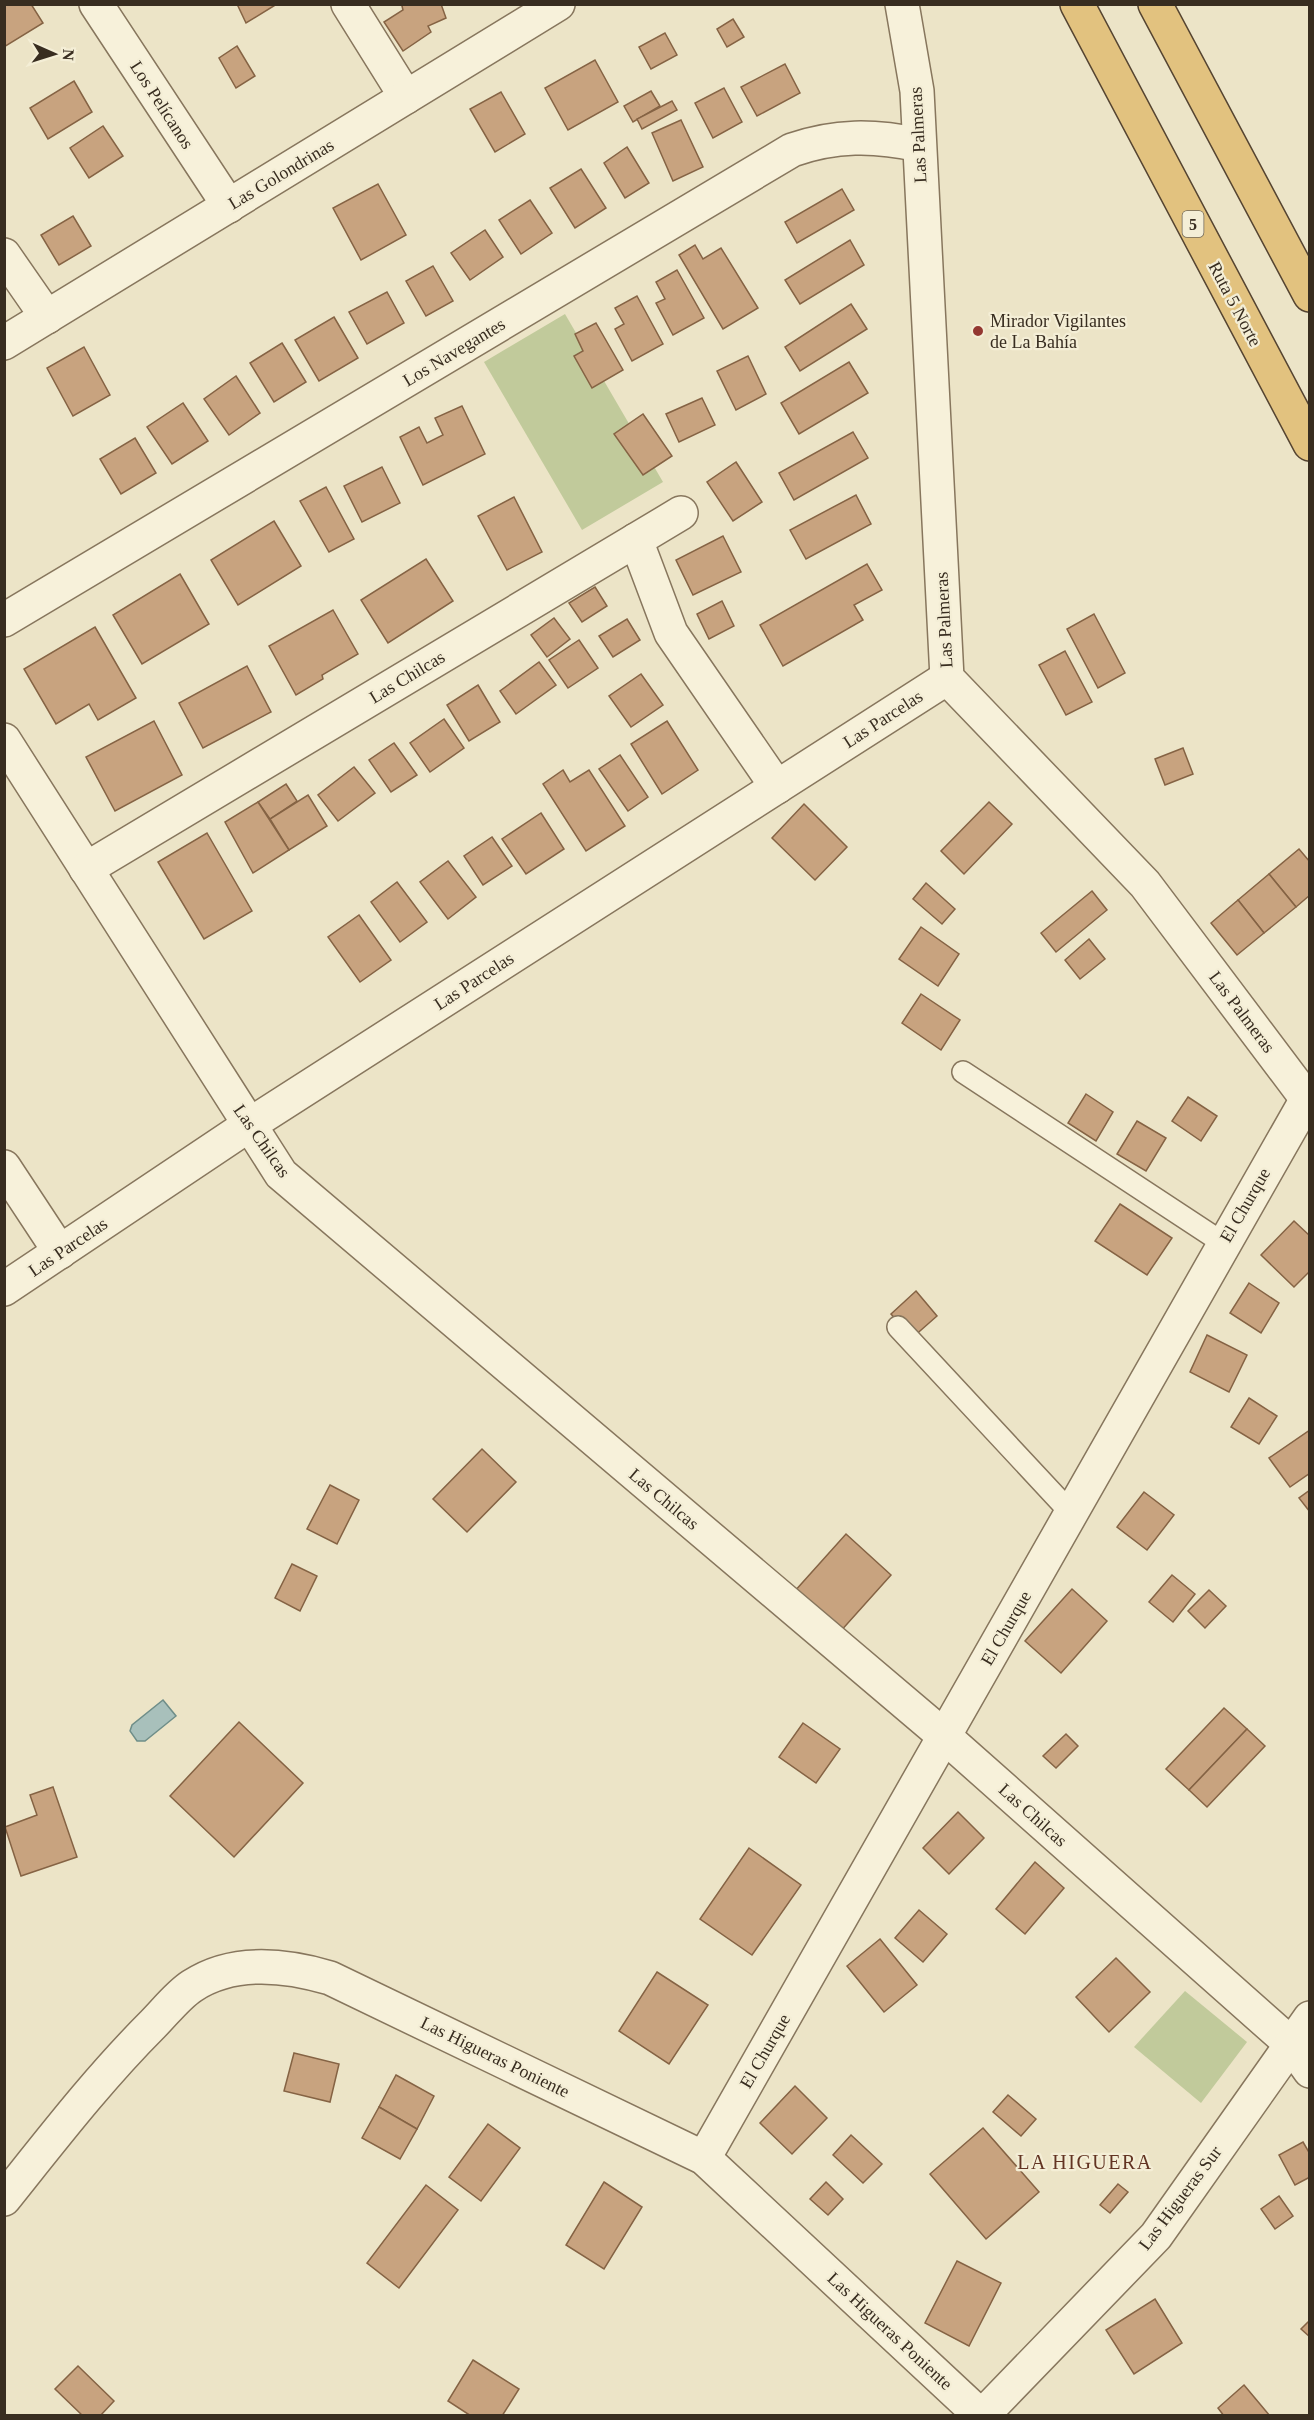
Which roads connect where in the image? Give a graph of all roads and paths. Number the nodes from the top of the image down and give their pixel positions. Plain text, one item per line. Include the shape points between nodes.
1 (96, 4) edge
2 (348, 4) edge
3 (558, 4) edge
4 (902, 4) edge
5 (1077, 4) edge
6 (1155, 4) edge
7 (406, 97) junction
8 (919, 145) junction
9 (229, 206) junction
10 (4, 255) edge
11 (1310, 295) edge
12 (46, 317) junction
13 (4, 343) edge
14 (1310, 444) edge
15 (681, 513) dead end
16 (636, 540) junction
17 (4, 620) edge
18 (947, 678) junction
19 (4, 740) edge
20 (777, 787) junction
21 (86, 869) junction
22 (963, 1072) dead end
23 (1308, 1101) edge
24 (249, 1125) junction
25 (4, 1167) edge
26 (1223, 1243) junction
27 (60, 1252) junction
28 (4, 1289) edge
29 (898, 1327) dead end
30 (1072, 1514) junction
31 (944, 1736) junction
32 (1310, 2018) edge
33 (1290, 2043) junction
34 (1310, 2071) edge
35 (704, 2158) junction
36 (4, 2199) edge
37 (981, 2415) edge

1 - 9 street, Los Pelícanos
2 - 7 street
3 - 7 street, Las Golondrinas
4 - 8 street, Las Palmeras via 917,91
5 - 14 highway, Ruta 5 Norte / 5
6 - 11 highway
7 - 9 street, Las Golondrinas
8 - 17 street, Los Navegantes via 859,136 792,150
8 - 18 street, Las Palmeras
9 - 12 street, Las Golondrinas
10 - 12 street
12 - 13 street, Las Golondrinas
15 - 16 street, Las Chilcas
16 - 20 street via 671,633
16 - 21 street, Las Chilcas
18 - 20 street, Las Parcelas
18 - 23 street, Las Palmeras via 1145,884
19 - 21 street, Las Chilcas
20 - 24 street, Las Parcelas
21 - 24 street, Las Chilcas
22 - 26 lane
23 - 26 street, El Churque
24 - 27 street, Las Parcelas
24 - 31 street, Las Chilcas via 281,1174
25 - 27 street
26 - 30 street, El Churque
27 - 28 street, Las Parcelas
29 - 30 lane
30 - 31 street, El Churque
31 - 33 street, Las Chilcas
31 - 35 street, El Churque
32 - 33 street, Las Higueras Sur
33 - 34 street, Las Chilcas
33 - 37 street, Las Higueras Sur via 1156,2236
35 - 36 street, Las Higueras Poniente via 330,1978 283,1967 258,1966 224,1973 192,1986 110,2067
35 - 37 street, Las Higueras Poniente

